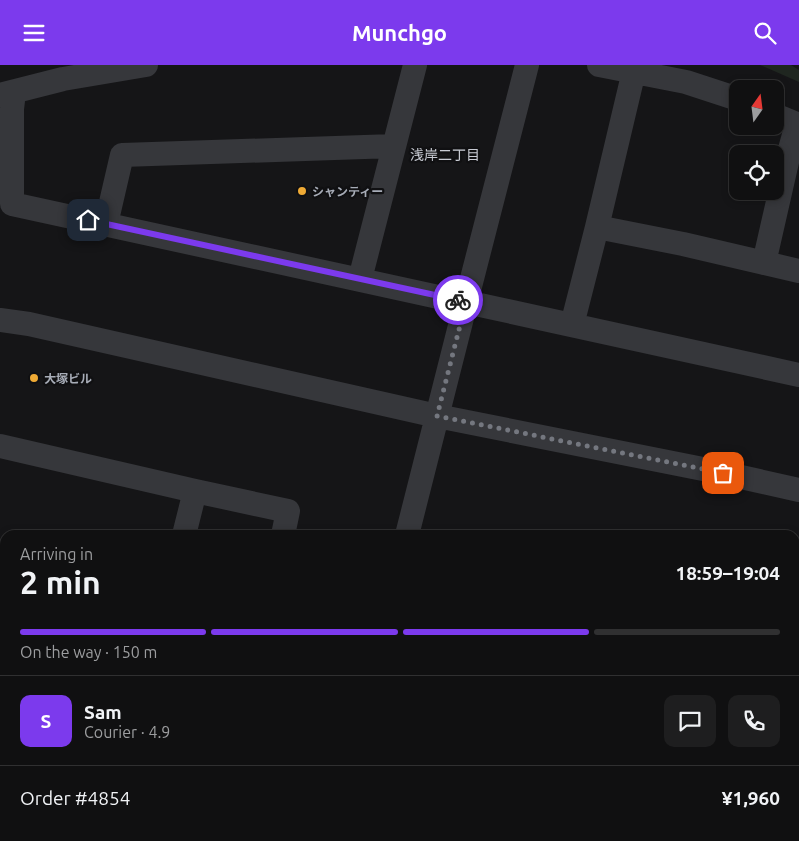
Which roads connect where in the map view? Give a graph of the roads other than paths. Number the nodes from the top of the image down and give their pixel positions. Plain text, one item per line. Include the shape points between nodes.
1 (146, 65) edge
2 (415, 65) edge
3 (526, 65) edge
4 (599, 65) edge
5 (634, 71) junction
6 (61, 72) edge
7 (7, 93) edge
8 (729, 96) edge
9 (784, 119) edge
10 (798, 124) edge
11 (394, 146) junction
12 (106, 224) junction
13 (597, 227) junction
14 (764, 263) junction
15 (799, 271) edge
16 (360, 279) junction
17 (466, 302) junction
18 (0, 319) edge
19 (572, 325) junction
20 (799, 375) edge
21 (437, 416) junction
22 (0, 446) edge
23 (799, 489) edge
24 (195, 491) junction
25 (185, 530) edge
26 (284, 530) edge
27 (408, 530) edge

1 - 6 street
2 - 11 street
3 - 17 street
4 - 5 street
5 - 8 street via 686,82
5 - 13 street
6 - 7 street
7 - 12 street via 12,109 12,204
9 - 10 street
10 - 14 street
11 - 12 street via 122,155
11 - 16 street
12 - 16 street
13 - 14 street
13 - 19 street
14 - 15 street
16 - 17 street
17 - 19 street
17 - 21 street
18 - 21 street
19 - 20 street
21 - 23 street
21 - 27 street
22 - 24 street
24 - 25 street
24 - 26 street via 288,511

